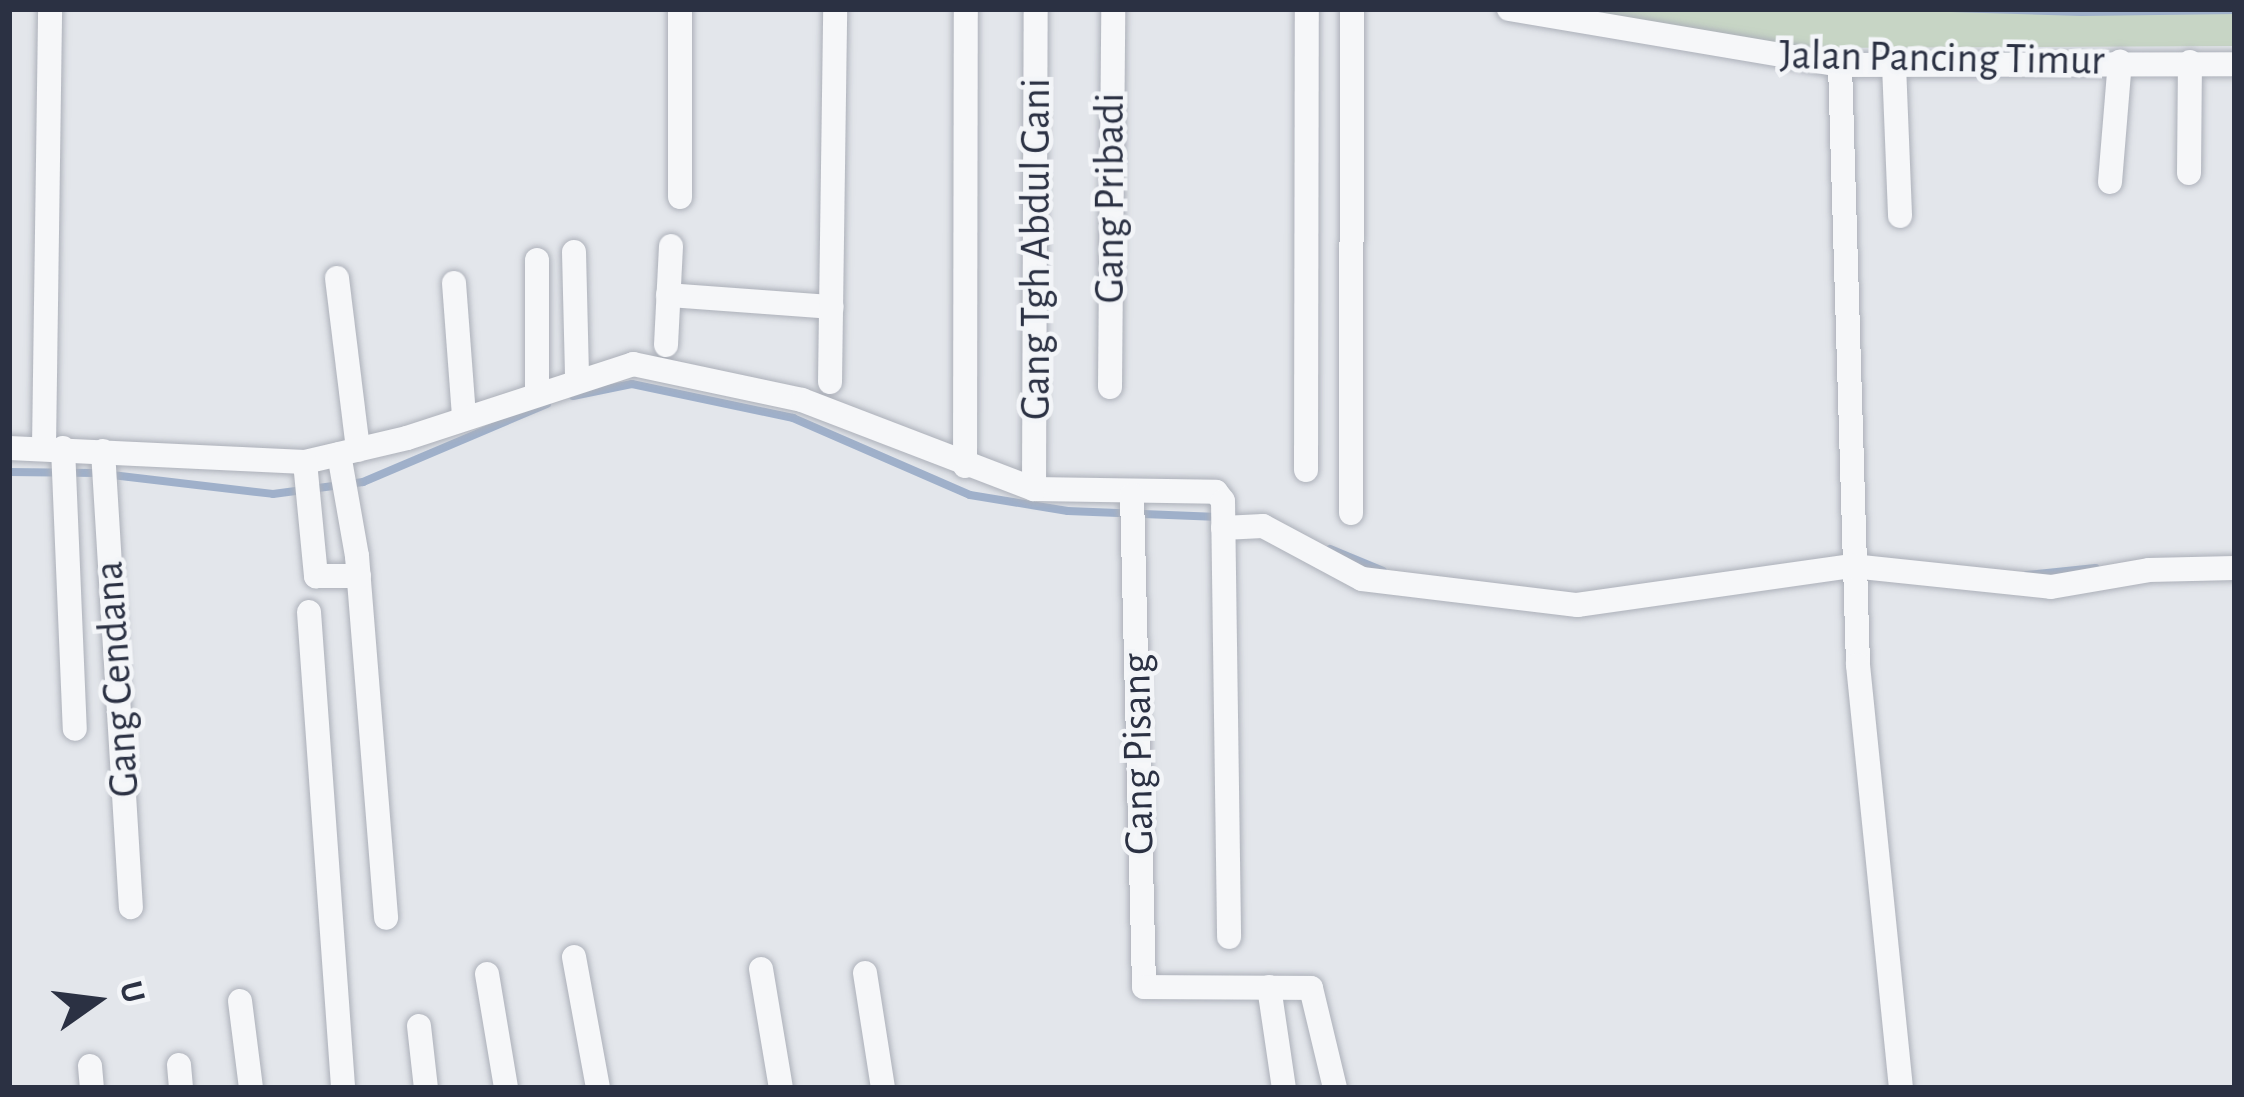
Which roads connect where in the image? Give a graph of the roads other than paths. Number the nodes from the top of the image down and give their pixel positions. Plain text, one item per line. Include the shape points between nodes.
1 (50, 9) edge
2 (680, 9) edge
3 (835, 9) edge
4 (966, 9) edge
5 (1036, 9) edge
6 (1113, 9) edge
7 (1306, 9) edge
8 (1352, 9) edge
9 (1508, 9) edge
10 (2120, 61) junction
11 (2190, 62) junction
12 (2235, 64) edge
13 (1840, 65) junction
14 (1894, 65) junction
15 (2189, 172) dead end
16 (2110, 182) dead end
17 (680, 197) dead end
18 (1900, 216) dead end
19 (670, 246) dead end
20 (574, 252) dead end
21 (537, 260) dead end
22 (337, 278) dead end
23 (454, 283) dead end
24 (668, 295) junction
25 (832, 308) junction
26 (666, 345) dead end
27 (577, 379) junction
28 (830, 382) dead end
29 (1110, 387) dead end
30 (537, 392) junction
31 (464, 415) junction
32 (9, 448) edge
33 (58, 458) junction
34 (347, 465) junction
35 (103, 466) junction
36 (965, 466) junction
37 (1306, 470) dead end
38 (306, 476) junction
39 (1034, 489) junction
40 (1132, 507) junction
41 (1351, 513) dead end
42 (1222, 516) junction
43 (1855, 558) junction
44 (2235, 568) edge
45 (359, 576) junction
46 (309, 612) dead end
47 (75, 729) dead end
48 (130, 907) dead end
49 (386, 918) dead end
50 (1229, 937) dead end
51 (574, 957) dead end
52 (761, 969) dead end
53 (865, 973) dead end
54 (487, 974) dead end
55 (1269, 987) junction
56 (241, 1000) dead end
57 (419, 1026) dead end
58 (251, 1088) edge
59 (343, 1088) edge
60 (426, 1088) edge
61 (506, 1088) edge
62 (598, 1088) edge
63 (781, 1088) edge
64 (883, 1088) edge
65 (1284, 1088) edge
66 (1335, 1088) edge
67 (1901, 1088) edge

1 - 33 street
2 - 17 street
3 - 25 street
4 - 36 street
5 - 39 street, Gang Tgh Abdul Gani
6 - 29 street, Gang Pribadi
7 - 37 street
8 - 41 street
9 - 13 street, Jalan Pancing Timur
10 - 11 street, Jalan Pancing Timur
10 - 14 street, Jalan Pancing Timur
10 - 16 street
11 - 12 street, Jalan Pancing Timur
11 - 15 street
13 - 14 street, Jalan Pancing Timur
13 - 43 street
14 - 18 street
19 - 24 street
20 - 27 street
21 - 30 street
22 - 34 street
23 - 31 street
24 - 25 street
24 - 26 street
25 - 28 street
27 - 30 street
27 - 36 street via 653,366 802,400
30 - 31 street
31 - 34 street
32 - 33 street
33 - 35 street
33 - 47 street
34 - 38 street
34 - 45 street
35 - 38 street
35 - 48 street, Gang Cendana
36 - 39 street
38 - 45 street via 316,576
39 - 40 street
40 - 42 street via 1195,490
40 - 55 street, Gang Pisang via 1144,987
42 - 43 street via 1263,526 1362,579 1577,605
42 - 50 street
43 - 44 street via 2051,587 2149,570
43 - 67 street
45 - 49 street
46 - 59 street
51 - 62 street
52 - 63 street
53 - 64 street
54 - 61 street
55 - 65 street
55 - 66 street via 1300,983 1318,999
56 - 58 street
57 - 60 street

